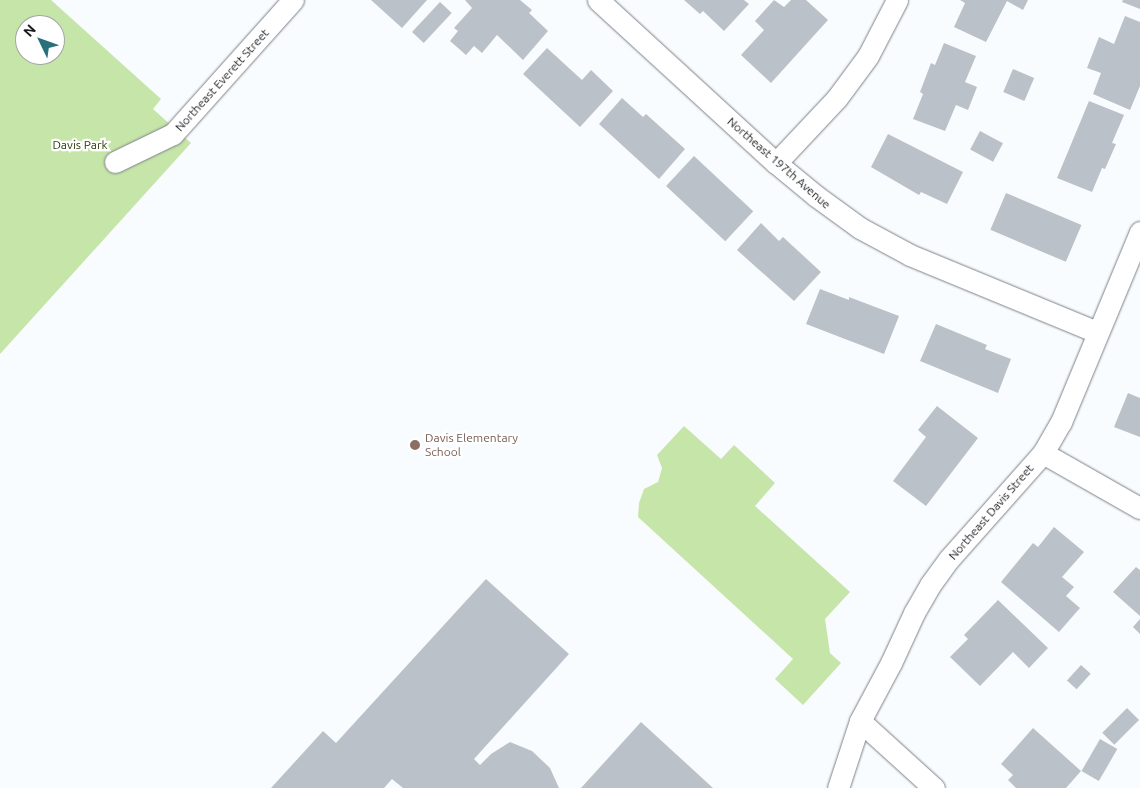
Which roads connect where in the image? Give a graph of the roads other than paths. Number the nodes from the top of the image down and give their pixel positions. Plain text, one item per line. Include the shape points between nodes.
1 (293, 0) edge
2 (598, 0) edge
3 (897, 0) edge
4 (115, 162) dead end
5 (776, 162) junction
6 (1140, 232) edge
7 (1097, 332) junction
8 (1044, 452) junction
9 (1140, 508) edge
10 (860, 721) junction
11 (838, 788) edge
12 (934, 788) edge

1 - 4 street, Northeast Everett Street via 173,134
2 - 5 street, Northeast 197th Avenue
3 - 5 street via 868,56 837,98
5 - 7 street, Northeast 197th Avenue via 860,228 910,255
6 - 7 street, Northeast Davis Street
7 - 8 street, Northeast Davis Street via 1061,422
8 - 9 street
8 - 10 street, Northeast Davis Street via 930,585
10 - 11 street, Northeast Davis Street
10 - 12 street

